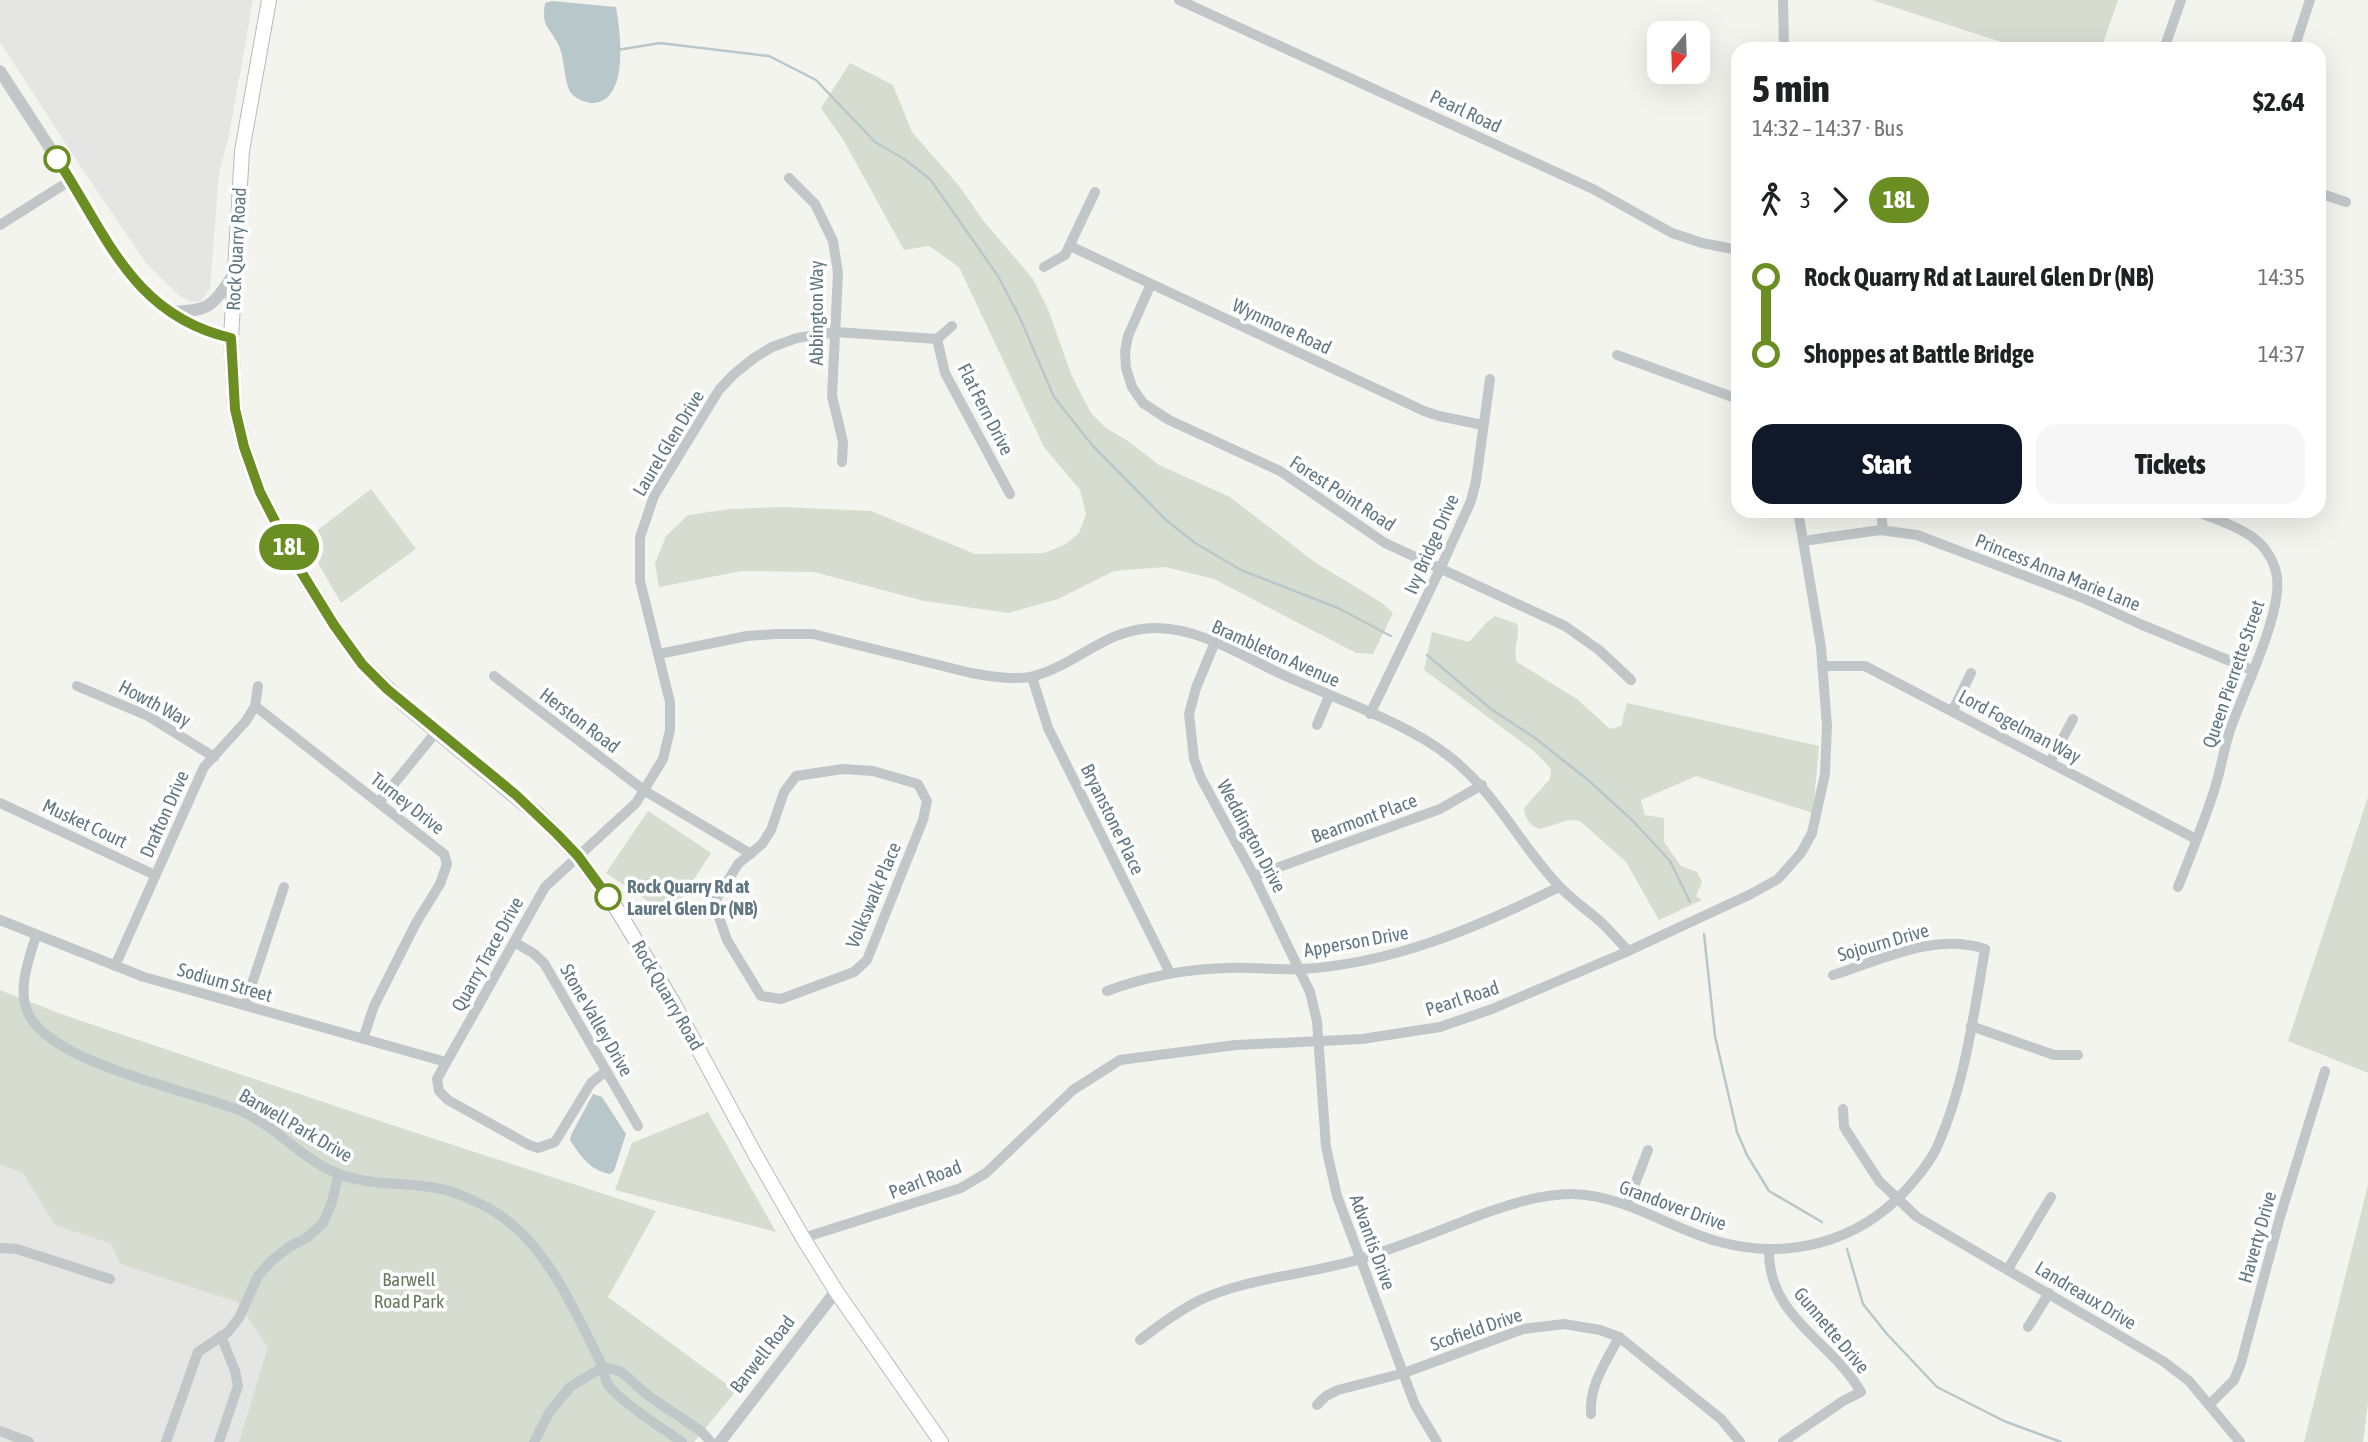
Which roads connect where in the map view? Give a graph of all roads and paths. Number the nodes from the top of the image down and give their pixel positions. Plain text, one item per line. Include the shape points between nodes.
1 (269, 0) edge
2 (1179, 0) edge
3 (1783, 0) edge
4 (2181, 0) edge
5 (2310, 0) edge
6 (1784, 42) edge
7 (2166, 42) edge
8 (2296, 42) edge
9 (0, 71) edge
10 (789, 178) dead end
11 (71, 180) junction
12 (1095, 192) dead end
13 (2326, 195) edge
14 (2346, 202) dead end
15 (0, 225) edge
16 (1070, 246) junction
17 (1731, 249) edge
18 (1044, 267) dead end
19 (234, 274) junction
20 (1151, 284) junction
21 (171, 312) junction
22 (952, 326) dead end
23 (836, 332) junction
24 (231, 338) junction
25 (937, 339) junction
26 (1617, 355) dead end
27 (1490, 379) dead end
28 (1731, 397) edge
29 (1483, 425) junction
30 (842, 462) dead end
31 (1010, 494) dead end
32 (1799, 518) edge
33 (1882, 518) edge
34 (2211, 518) edge
35 (1883, 530) junction
36 (1803, 541) junction
37 (1440, 569) junction
38 (1214, 642) junction
39 (659, 654) junction
40 (1822, 666) junction
41 (2252, 670) junction
42 (1971, 673) dead end
43 (494, 676) dead end
44 (1032, 677) junction
45 (1631, 680) dead end
46 (77, 685) dead end
47 (258, 686) dead end
48 (1329, 696) junction
49 (255, 706) junction
50 (1953, 710) junction
51 (1370, 714) junction
52 (2073, 719) dead end
53 (1317, 724) dead end
54 (437, 731) junction
55 (214, 757) junction
56 (2050, 762) junction
57 (1482, 785) junction
58 (645, 790) junction
59 (379, 802) junction
60 (0, 803) edge
61 (2196, 839) junction
62 (751, 854) junction
63 (578, 856) junction
64 (155, 875) junction
65 (1254, 876) junction
66 (284, 887) dead end
67 (1559, 887) junction
68 (2178, 887) dead end
69 (0, 920) edge
70 (36, 936) junction
71 (514, 942) junction
72 (1985, 949) joint
73 (1628, 951) junction
74 (115, 966) junction
75 (1300, 969) junction
76 (1170, 973) junction
77 (1833, 975) dead end
78 (1107, 991) dead end
79 (245, 1005) junction
80 (1971, 1026) junction
81 (363, 1039) junction
82 (1319, 1043) junction
83 (2078, 1055) dead end
84 (446, 1062) junction
85 (606, 1071) junction
86 (2325, 1071) dead end
87 (1843, 1109) dead end
88 (638, 1126) dead end
89 (1648, 1150) dead end
90 (339, 1174) junction
91 (2051, 1198) dead end
92 (1897, 1199) junction
93 (1627, 1205) junction
94 (803, 1238) junction
95 (0, 1248) edge
96 (1769, 1250) junction
97 (1359, 1259) junction
98 (2008, 1269) junction
99 (110, 1279) dead end
100 (836, 1291) junction
101 (2049, 1293) junction
102 (2028, 1327) dead end
103 (221, 1336) junction
104 (1619, 1337) junction
105 (1140, 1340) dead end
106 (603, 1367) junction
107 (1404, 1373) junction
108 (2210, 1404) junction
109 (1317, 1405) dead end
110 (1591, 1414) dead end
111 (0, 1431) edge
112 (24, 1441) edge
113 (166, 1442) edge
114 (219, 1442) edge
115 (534, 1442) edge
116 (682, 1442) edge
117 (711, 1442) edge
118 (720, 1442) edge
119 (941, 1442) edge
120 (1437, 1442) edge
121 (1740, 1442) edge
122 (1783, 1442) edge
123 (2240, 1442) edge

1 - 19 main road, Rock Quarry Road via 242,151
2 - 17 street, Pearl Road via 1592,188 1672,233
3 - 6 street
4 - 7 street
5 - 8 street
9 - 11 street
10 - 23 street, Abbington Way via 815,204 833,241 838,273
11 - 15 street
11 - 21 street via 138,286
12 - 16 street
13 - 14 street
16 - 18 street
16 - 20 street, Wynmore Road
19 - 21 street via 206,308
19 - 24 main road, Rock Quarry Road
20 - 29 street, Wynmore Road via 1424,411
20 - 37 street, Forest Point Road via 1125,352 1132,387 1143,403 1169,420 1279,471 1385,543
21 - 24 street via 198,328
22 - 25 street
23 - 25 street, Laurel Glen Drive
23 - 30 street, Abbington Way via 832,396 843,442
23 - 39 street, Laurel Glen Drive via 772,347 734,374 719,390 654,496 638,559
24 - 54 main road, Rock Quarry Road via 232,390 244,447 260,492 300,570 362,664
25 - 31 street, Flat Fern Drive via 945,373
26 - 28 street
27 - 29 street, Ivy Bridge Drive
29 - 37 street, Ivy Bridge Drive via 1471,500
32 - 36 street, Pearl Road
33 - 35 street
34 - 41 street, Queen Pierrette Street via 2252,536 2266,550 2277,573 2277,604
35 - 36 street, Princess Anna Marie Lane
35 - 41 street, Princess Anna Marie Lane via 1917,535 1954,548
36 - 40 street, Pearl Road
37 - 45 street, Forest Point Road via 1565,626
37 - 51 street, Ivy Bridge Drive
38 - 44 street, Brambleton Avenue via 1156,628 1133,631 1105,639
38 - 48 street, Brambleton Avenue
38 - 65 street, Weddington Drive via 1189,714 1194,759
39 - 44 street, Brambleton Avenue via 747,636 813,635 971,673
39 - 58 street, Laurel Glen Drive via 670,702 670,730 663,759
40 - 50 street, Lord Fogelman Way via 1865,666
40 - 73 street, Pearl Road via 1825,774 1812,834 1801,853 1778,879
41 - 61 street, Queen Pierrette Street
42 - 50 street
43 - 58 street, Herston Road
44 - 76 street, Bryanstone Place via 1048,728
46 - 55 street, Howth Way via 148,716
47 - 49 street, Drafton Drive
48 - 51 street, Brambleton Avenue
48 - 53 street
49 - 55 street, Drafton Drive
49 - 59 street, Turney Drive
50 - 56 street, Lord Fogelman Way
51 - 57 street, Brambleton Avenue via 1428,742
52 - 56 street
54 - 59 street
54 - 63 main road, Rock Quarry Road via 516,795
55 - 64 street, Drafton Drive via 204,767
56 - 61 street, Lord Fogelman Way
57 - 65 street, Bearmont Place via 1440,809
57 - 67 street, Brambleton Avenue
58 - 62 street, Herston Road
58 - 63 street, Laurel Glen Drive
59 - 81 street, Turney Drive via 438,848 447,864 374,1006
60 - 64 street, Musket Court
61 - 68 street, Queen Pierrette Street
62 - 62 street, Volkswalk Place via 738,864 714,903 727,940 761,996 781,999 854,972 867,960 927,801 918,783 873,771 843,769 796,776 784,792 771,830
63 - 71 street, Quarry Trace Drive via 545,887
63 - 94 main road, Rock Quarry Road via 618,911 674,1004
64 - 74 street, Drafton Drive
65 - 75 street, Weddington Drive
66 - 79 street
67 - 73 street, Brambleton Avenue
67 - 75 street, Apperson Drive via 1497,918 1423,946 1352,963
69 - 70 street, Sodium Street
70 - 74 street, Sodium Street
70 - 90 street, Barwell Park Drive via 24,991 28,1013 59,1045 107,1067 245,1113
71 - 84 street, Quarry Trace Drive
71 - 85 street, Stone Valley Drive via 544,963
72 - 77 street, Sojourn Drive via 1954,942 1929,945
72 - 80 street, Grandover Drive
73 - 82 street, Pearl Road via 1440,1027
74 - 79 street, Sodium Street
75 - 76 street, Apperson Drive
75 - 82 street, Weddington Drive via 1316,1012
76 - 78 street, Apperson Drive
79 - 81 street, Sodium Street
80 - 83 street via 2054,1055
80 - 92 street, Grandover Drive via 1936,1149
81 - 84 street, Sodium Street
82 - 94 street, Pearl Road via 1236,1045 1121,1060 1073,1090 986,1173 961,1188
82 - 97 street, Advantis Drive via 1326,1147
84 - 85 street, Quarry Trace Drive via 437,1079 439,1091 448,1100 538,1148 555,1142 591,1083
85 - 88 street, Stone Valley Drive
86 - 108 street, Haverty Drive via 2241,1363 2234,1380
87 - 92 street, Landreaux Drive via 1844,1127
89 - 93 street
90 - 103 street via 323,1223 271,1261 258,1276 239,1318
90 - 106 street, Barwell Park Drive via 459,1194 511,1223 552,1272
91 - 98 street
92 - 96 street, Grandover Drive via 1847,1234 1823,1243
92 - 98 street, Landreaux Drive via 1917,1217
93 - 96 street, Grandover Drive via 1698,1235
93 - 97 street, Grandover Drive via 1598,1196 1545,1196
94 - 100 main road, Rock Quarry Road
95 - 99 street via 17,1249
96 - 122 street, Gunnette Drive via 1771,1279 1779,1296 1861,1392
97 - 105 street, Grandover Drive via 1222,1292 1168,1318
97 - 107 street, Advantis Drive
98 - 101 street, Landreaux Drive
100 - 118 street, Barwell Road
100 - 119 main road, Rock Quarry Road
101 - 102 street
101 - 108 street, Landreaux Drive via 2163,1361
103 - 113 street via 198,1352
103 - 114 street via 238,1386
104 - 107 street, Scofield Drive via 1584,1326 1545,1325 1522,1329
104 - 110 street via 1594,1387
104 - 121 street, Scofield Drive via 1721,1419
106 - 115 street via 570,1387
106 - 116 street, Barwell Park Drive via 607,1385
106 - 117 street via 620,1371
107 - 109 street, Scofield Drive via 1338,1390
107 - 120 street, Advantis Drive via 1415,1405
108 - 123 street, Landreaux Drive
111 - 112 street

